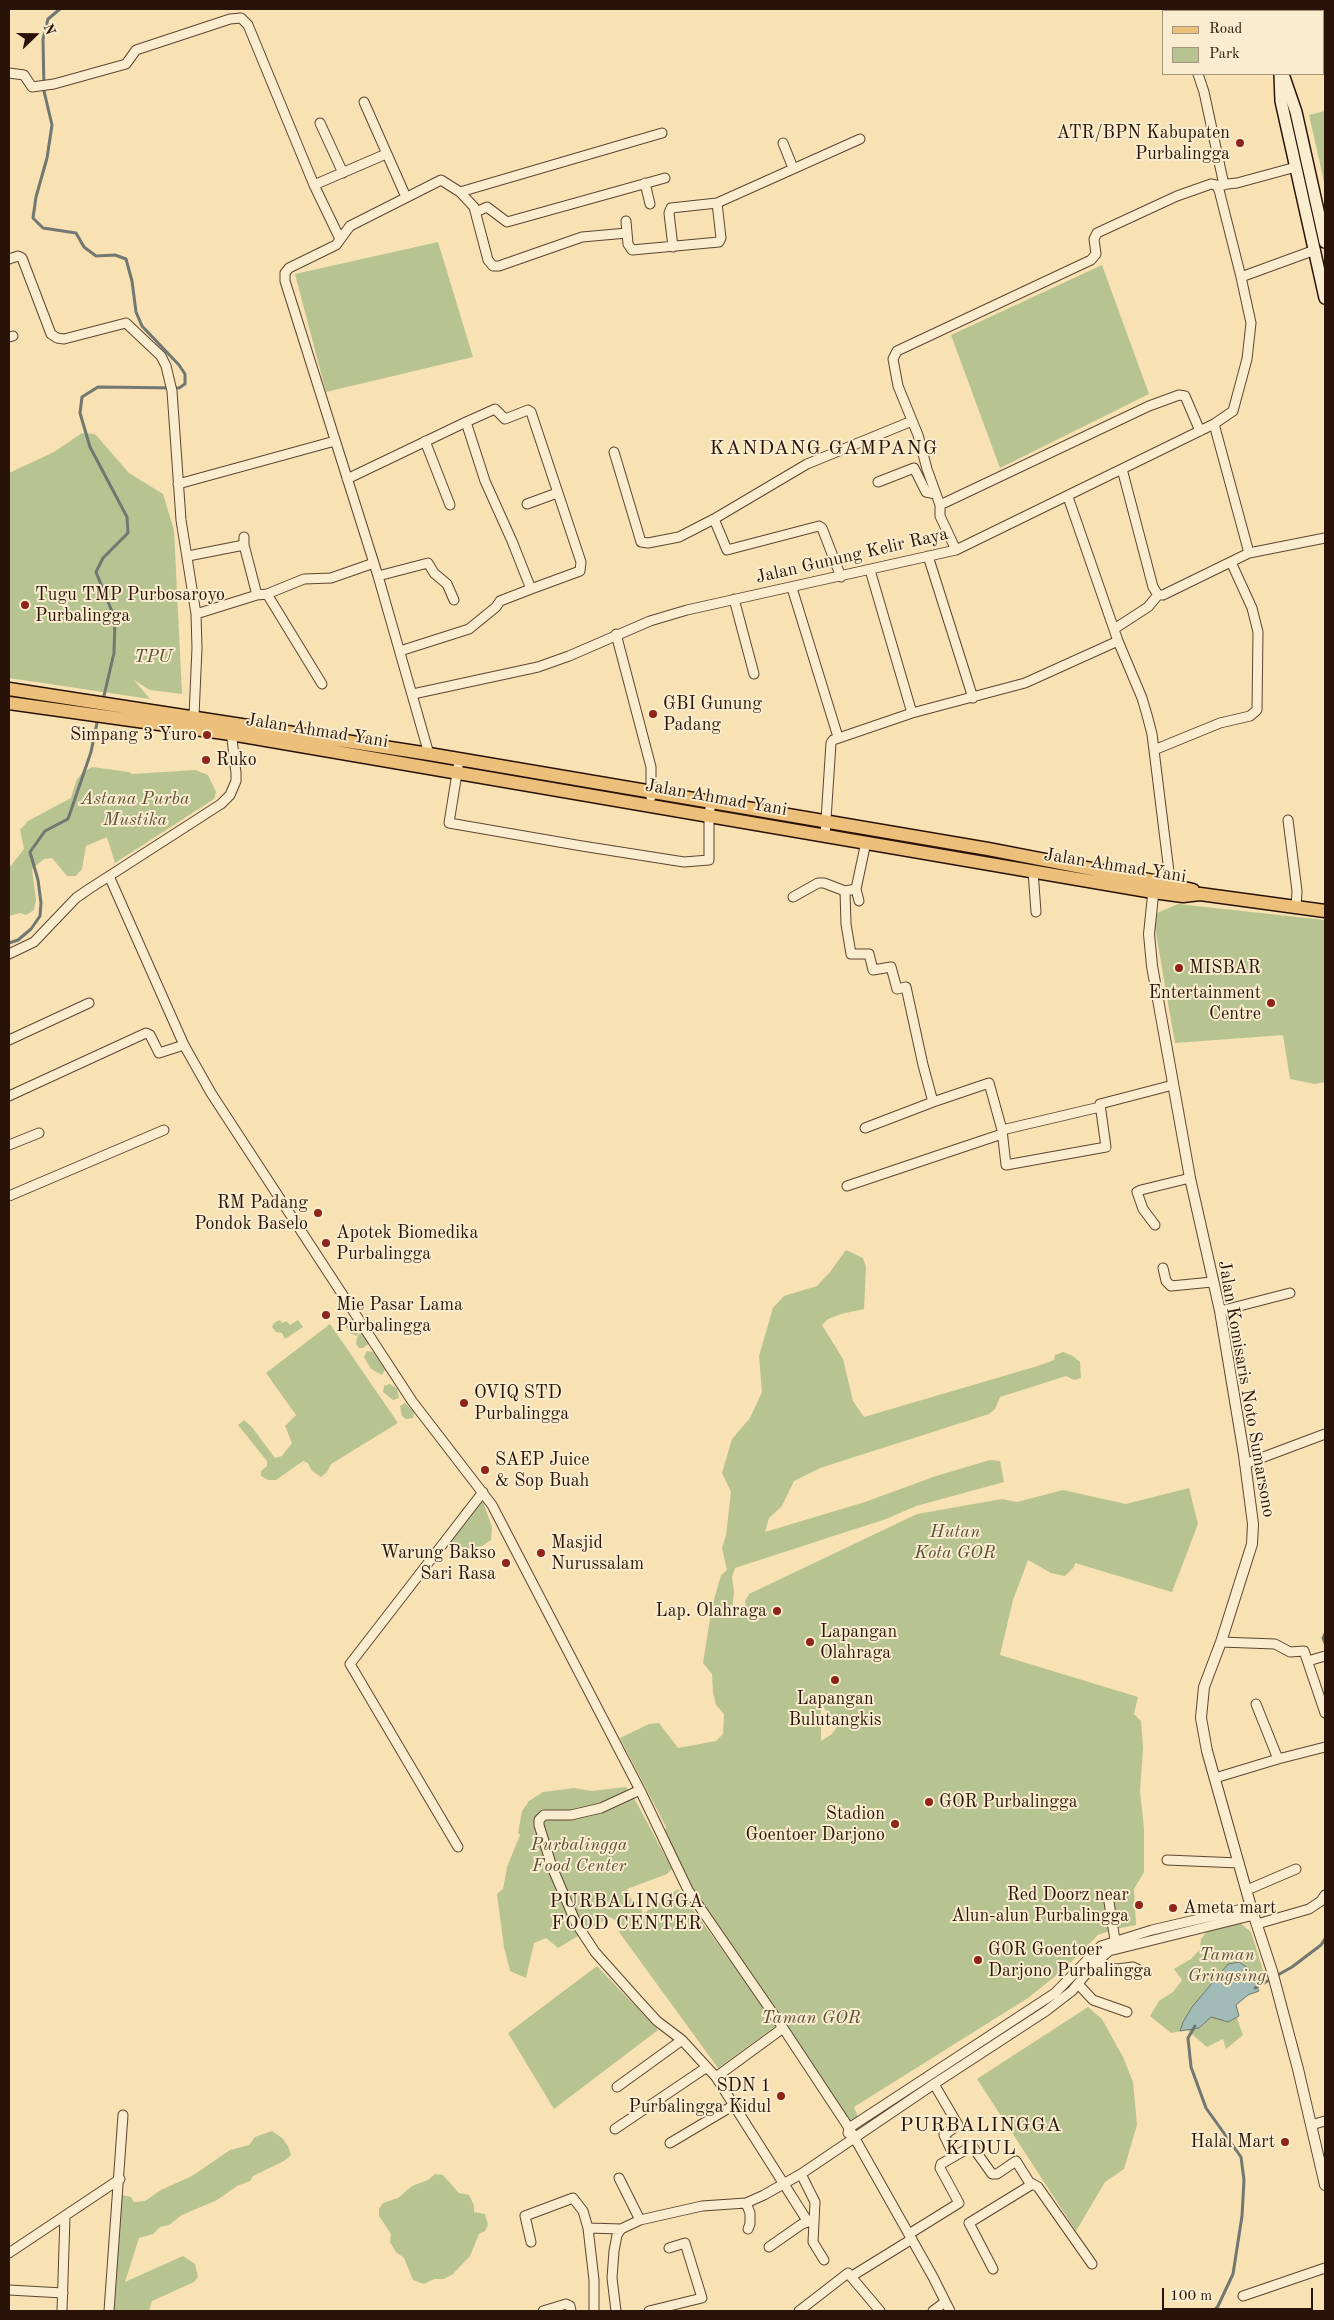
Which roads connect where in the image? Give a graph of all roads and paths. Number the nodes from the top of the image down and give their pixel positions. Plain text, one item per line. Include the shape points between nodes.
1 (9, 73) edge
2 (1198, 75) edge
3 (1282, 75) edge
4 (1282, 75) edge
5 (364, 102) dead end
6 (320, 123) dead end
7 (662, 133) dead end
8 (860, 139) dead end
9 (783, 143) dead end
10 (386, 154) junction
11 (1296, 167) junction
12 (793, 168) junction
13 (343, 173) junction
14 (664, 178) dead end
15 (645, 183) junction
16 (314, 185) junction
17 (1220, 185) junction
18 (460, 192) junction
19 (406, 197) junction
20 (717, 203) junction
21 (650, 204) dead end
22 (476, 212) junction
23 (626, 221) dead end
24 (626, 233) junction
25 (340, 239) junction
26 (1325, 242) edge
27 (673, 247) junction
28 (1315, 250) junction
29 (9, 259) edge
30 (1241, 277) junction
31 (1325, 298) edge
32 (466, 422) junction
33 (908, 422) junction
34 (1214, 424) junction
35 (1200, 430) junction
36 (335, 441) junction
37 (426, 441) junction
38 (614, 452) dead end
39 (1122, 469) junction
40 (347, 479) junction
41 (878, 482) dead end
42 (178, 484) junction
43 (558, 493) junction
44 (933, 494) junction
45 (1068, 497) junction
46 (528, 504) dead end
47 (450, 505) dead end
48 (940, 505) junction
49 (714, 519) junction
50 (1325, 538) edge
51 (949, 551) junction
52 (1249, 553) junction
53 (188, 556) junction
54 (928, 556) junction
55 (1231, 562) junction
56 (374, 564) junction
57 (870, 570) junction
58 (378, 576) junction
59 (841, 577) junction
60 (792, 588) junction
61 (530, 589) junction
62 (257, 594) junction
63 (267, 594) junction
64 (1158, 595) junction
65 (734, 599) junction
66 (454, 600) dead end
67 (196, 614) junction
68 (1114, 629) junction
69 (616, 634) junction
70 (1118, 642) junction
71 (400, 651) junction
72 (754, 674) dead end
73 (322, 684) dead end
74 (9, 689) edge
75 (413, 694) junction
76 (973, 698) junction
77 (9, 703) edge
78 (912, 713) junction
79 (194, 716) junction
80 (231, 728) junction
81 (838, 737) junction
82 (1154, 750) junction
83 (429, 754) junction
84 (459, 765) junction
85 (651, 792) junction
86 (650, 805) junction
87 (714, 809) junction
88 (1288, 820) dead end
89 (825, 828) junction
90 (866, 842) junction
91 (1033, 871) junction
92 (109, 876) junction
93 (1154, 886) junction
94 (856, 889) junction
95 (1171, 890) junction
96 (845, 891) junction
97 (792, 897) dead end
98 (858, 902) dead end
99 (1296, 907) junction
100 (1325, 910) edge
101 (1036, 912) dead end
102 (9, 954) edge
103 (88, 1003) dead end
104 (9, 1040) edge
105 (184, 1045) junction
106 (1174, 1085) junction
107 (9, 1096) edge
108 (933, 1102) junction
109 (1100, 1107) junction
110 (865, 1128) dead end
111 (164, 1130) dead end
112 (1002, 1132) junction
113 (39, 1133) dead end
114 (9, 1145) edge
115 (1190, 1178) junction
116 (847, 1186) dead end
117 (9, 1196) edge
118 (1155, 1224) dead end
119 (1163, 1268) dead end
120 (1212, 1282) junction
121 (1290, 1293) dead end
122 (1220, 1311) junction
123 (1325, 1434) edge
124 (1245, 1464) junction
125 (483, 1492) junction
126 (1222, 1642) junction
127 (1325, 1656) edge
128 (1308, 1661) junction
129 (1256, 1704) dead end
130 (1325, 1713) edge
131 (1325, 1748) edge
132 (1278, 1759) junction
133 (1215, 1778) junction
134 (640, 1790) junction
135 (458, 1847) dead end
136 (1167, 1860) dead end
137 (1238, 1863) junction
138 (1296, 1869) dead end
139 (1247, 1890) junction
140 (1325, 1895) edge
141 (1109, 1902) dead end
142 (1254, 1915) junction
143 (1153, 1934) junction
144 (1115, 1940) junction
145 (1094, 1964) junction
146 (1139, 1970) dead end
147 (1078, 1984) junction
148 (1127, 2012) dead end
149 (783, 2028) junction
150 (682, 2040) junction
151 (707, 2067) junction
152 (716, 2077) junction
153 (934, 2084) junction
154 (617, 2087) dead end
155 (734, 2105) junction
156 (123, 2115) dead end
157 (1325, 2121) edge
158 (1311, 2125) junction
159 (849, 2128) junction
160 (615, 2129) dead end
161 (854, 2137) junction
162 (670, 2143) dead end
163 (845, 2143) junction
164 (954, 2156) junction
165 (801, 2174) junction
166 (619, 2178) dead end
167 (120, 2179) junction
168 (1032, 2183) junction
169 (785, 2184) junction
170 (1325, 2185) edge
171 (746, 2203) junction
172 (65, 2216) junction
173 (640, 2220) junction
174 (811, 2221) junction
175 (592, 2228) junction
176 (620, 2229) junction
177 (748, 2229) dead end
178 (910, 2237) junction
179 (531, 2242) dead end
180 (769, 2247) dead end
181 (669, 2248) dead end
182 (9, 2253) edge
183 (824, 2260) dead end
184 (1092, 2264) dead end
185 (1325, 2268) edge
186 (993, 2269) dead end
187 (852, 2276) junction
188 (604, 2279) junction
189 (9, 2290) edge
190 (62, 2293) junction
191 (1242, 2296) dead end
192 (945, 2302) junction
193 (62, 2311) edge
194 (109, 2311) edge
195 (543, 2311) edge
196 (571, 2311) edge
197 (594, 2311) edge
198 (616, 2311) edge
199 (648, 2311) edge
200 (799, 2311) edge
201 (880, 2311) edge
202 (933, 2311) edge
203 (950, 2311) edge

1 - 16 street via 24,75 34,88 54,84 126,64 136,50 241,18 248,25
2 - 17 street, Jalan Gunung Kelir Raya
3 - 11 main road via 1280,101
4 - 26 main road via 1296,112
5 - 10 street
6 - 13 street
7 - 18 street
8 - 12 street
9 - 12 street
10 - 13 street
10 - 19 street
11 - 17 street via 1237,184
11 - 28 main road
12 - 20 street
13 - 16 street
14 - 15 street
15 - 21 street
15 - 22 street via 507,222 487,207
16 - 25 street
17 - 30 street, Jalan Gunung Kelir Raya
17 - 33 street via 1211,184 1177,196 1097,233 1093,242 1096,254 1091,260 897,351 893,359 895,373
18 - 19 street via 441,180
18 - 22 street
19 - 25 street via 350,226
20 - 27 street via 670,210
20 - 27 street via 721,241
22 - 24 street via 488,260 495,266 582,238
23 - 24 street
24 - 27 street via 632,250
25 - 36 street via 336,245 289,268 285,276
28 - 30 street
28 - 31 main road
29 - 42 street via 22,258 54,336 64,339 126,323 161,356 172,390
30 - 34 street, Jalan Gunung Kelir Raya via 1251,323 1248,359 1233,412
32 - 37 street
32 - 43 street via 495,409 505,419 530,411
32 - 61 street via 485,481
33 - 44 street via 922,446
33 - 49 street via 807,464
34 - 35 street, Jalan Gunung Kelir Raya
34 - 52 street
35 - 39 street, Jalan Gunung Kelir Raya
35 - 48 street via 1185,396 1179,395 1124,417
36 - 40 street
36 - 42 street
37 - 40 street
37 - 47 street
38 - 49 street via 639,539 645,543 670,540
39 - 45 street, Jalan Gunung Kelir Raya
39 - 64 street
40 - 56 street
41 - 44 street via 914,468
42 - 53 street
43 - 46 street
43 - 61 street via 582,569
44 - 48 street
45 - 51 street, Jalan Gunung Kelir Raya
45 - 68 street
48 - 51 street
49 - 59 street via 727,550 819,526
50 - 52 street
51 - 54 street, Jalan Gunung Kelir Raya
52 - 55 street
53 - 62 street via 244,541
53 - 67 street
54 - 57 street, Jalan Gunung Kelir Raya
54 - 76 street
55 - 64 street
55 - 82 street via 1257,623 1257,710 1250,716 1220,723
56 - 58 street
56 - 63 street via 331,578 304,579
57 - 59 street, Jalan Gunung Kelir Raya
57 - 78 street
58 - 66 street via 428,563 447,584
58 - 71 street
59 - 60 street, Jalan Gunung Kelir Raya
60 - 65 street, Jalan Gunung Kelir Raya
60 - 81 street
61 - 71 street via 500,601 464,631
62 - 63 street
62 - 67 street
63 - 73 street
64 - 68 street via 1148,607
65 - 69 street, Jalan Gunung Kelir Raya via 690,609
65 - 72 street
67 - 79 street
68 - 70 street
69 - 75 street, Jalan Gunung Kelir Raya via 569,656 538,666
69 - 85 street via 651,767
70 - 76 street via 1025,683
70 - 82 street via 1142,698
71 - 75 street
74 - 79 main road, Jalan Ahmad Yani
75 - 83 street
76 - 78 street
77 - 80 main road, Jalan Ahmad Yani via 104,717
78 - 81 street
79 - 80 main road, Jalan Ahmad Yani
80 - 83 main road, Jalan Ahmad Yani
80 - 84 main road, Jalan Ahmad Yani
80 - 92 street via 236,773 230,795
81 - 89 street via 831,743
82 - 95 street
83 - 84 main road, Jalan Ahmad Yani
84 - 85 main road, Jalan Ahmad Yani
84 - 86 main road, Jalan Ahmad Yani
84 - 87 street via 449,823 582,846 684,862 709,860
85 - 86 street
85 - 87 main road, Jalan Ahmad Yani
86 - 87 main road, Jalan Ahmad Yani
87 - 89 main road, Jalan Ahmad Yani via 733,806
87 - 89 main road, Jalan Ahmad Yani via 731,819
88 - 99 street
89 - 90 main road, Jalan Ahmad Yani
89 - 93 main road, Jalan Ahmad Yani via 988,849
90 - 91 main road, Jalan Ahmad Yani
90 - 94 street
91 - 93 main road, Jalan Ahmad Yani
91 - 101 street
92 - 102 street via 76,898 34,942
92 - 105 street
93 - 95 main road, Jalan Ahmad Yani
93 - 106 street, Jalan Komisaris Noto Sumarsono via 1150,943
94 - 96 street
94 - 98 street
95 - 99 main road, Jalan Ahmad Yani via 1191,889 1200,894
96 - 97 street via 818,883
96 - 108 street via 851,954 869,954 873,970 891,967 897,989 906,987
99 - 100 main road, Jalan Ahmad Yani
103 - 104 street
105 - 107 street via 158,1053 146,1033
105 - 125 street via 211,1094 412,1401
106 - 109 street via 1102,1103
106 - 115 street, Jalan Komisaris Noto Sumarsono
108 - 110 street
108 - 112 street via 989,1082
109 - 112 street
109 - 112 street via 1107,1145 1103,1148 1007,1165 1004,1162
111 - 117 street
112 - 116 street
113 - 114 street
115 - 118 street via 1138,1191 1143,1209
115 - 120 street, Jalan Komisaris Noto Sumarsono
119 - 120 street via 1166,1281 1171,1286
120 - 122 street, Jalan Komisaris Noto Sumarsono
121 - 122 street
122 - 124 street, Jalan Komisaris Noto Sumarsono
123 - 124 street
124 - 126 street, Jalan Komisaris Noto Sumarsono via 1253,1524 1252,1544
125 - 134 street
125 - 135 street via 350,1664
126 - 128 street via 1275,1644 1290,1652 1304,1651
126 - 133 street, Jalan Komisaris Noto Sumarsono via 1201,1702 1203,1736
127 - 128 street
128 - 130 street
129 - 132 street
131 - 132 street
132 - 133 street
133 - 137 street, Jalan Komisaris Noto Sumarsono
134 - 149 street via 696,1904
134 - 150 street via 601,1808 571,1815 544,1816 539,1825 552,1867 576,1923 595,1952 657,2021
136 - 137 street
137 - 139 street, Jalan Komisaris Noto Sumarsono
138 - 139 street
139 - 142 street, Jalan Komisaris Noto Sumarsono
140 - 142 street via 1322,1901 1309,1909
141 - 144 street
142 - 143 street
142 - 158 street, Jalan Komisaris Noto Sumarsono via 1276,1985
143 - 144 street
143 - 145 street via 1109,1951
144 - 159 street via 1092,1952 1055,1993
145 - 146 street
145 - 147 street
147 - 148 street via 1093,2000
147 - 153 street via 1046,2011
149 - 152 street
149 - 159 street
150 - 151 street
150 - 154 street
151 - 152 street
151 - 160 street
152 - 155 street
153 - 161 street
153 - 164 street via 958,2125 944,2135
155 - 162 street
155 - 169 street
156 - 167 street
157 - 158 street
158 - 170 street, Jalan Komisaris Noto Sumarsono
159 - 161 street
159 - 163 street
161 - 163 street
161 - 178 street
163 - 165 street
164 - 168 street via 972,2146 990,2173 995,2174 1016,2161
164 - 178 street via 940,2166 958,2205
165 - 169 street
165 - 174 street via 815,2202
166 - 173 street
167 - 172 street
167 - 194 street
168 - 184 street
168 - 186 street via 969,2224
169 - 171 street
169 - 174 street
171 - 173 street via 702,2206
171 - 177 street via 750,2213
172 - 182 street
172 - 190 street
173 - 176 street
174 - 180 street
174 - 183 street via 813,2242
175 - 176 street
175 - 179 street via 573,2198 525,2216
175 - 188 street
176 - 188 street
178 - 187 street
178 - 192 street
181 - 199 street via 685,2243 702,2298
185 - 191 street
187 - 200 street via 844,2275
187 - 201 street
188 - 197 street
188 - 198 street
189 - 190 street
190 - 193 street
192 - 202 street
192 - 203 street
195 - 196 street via 566,2304

